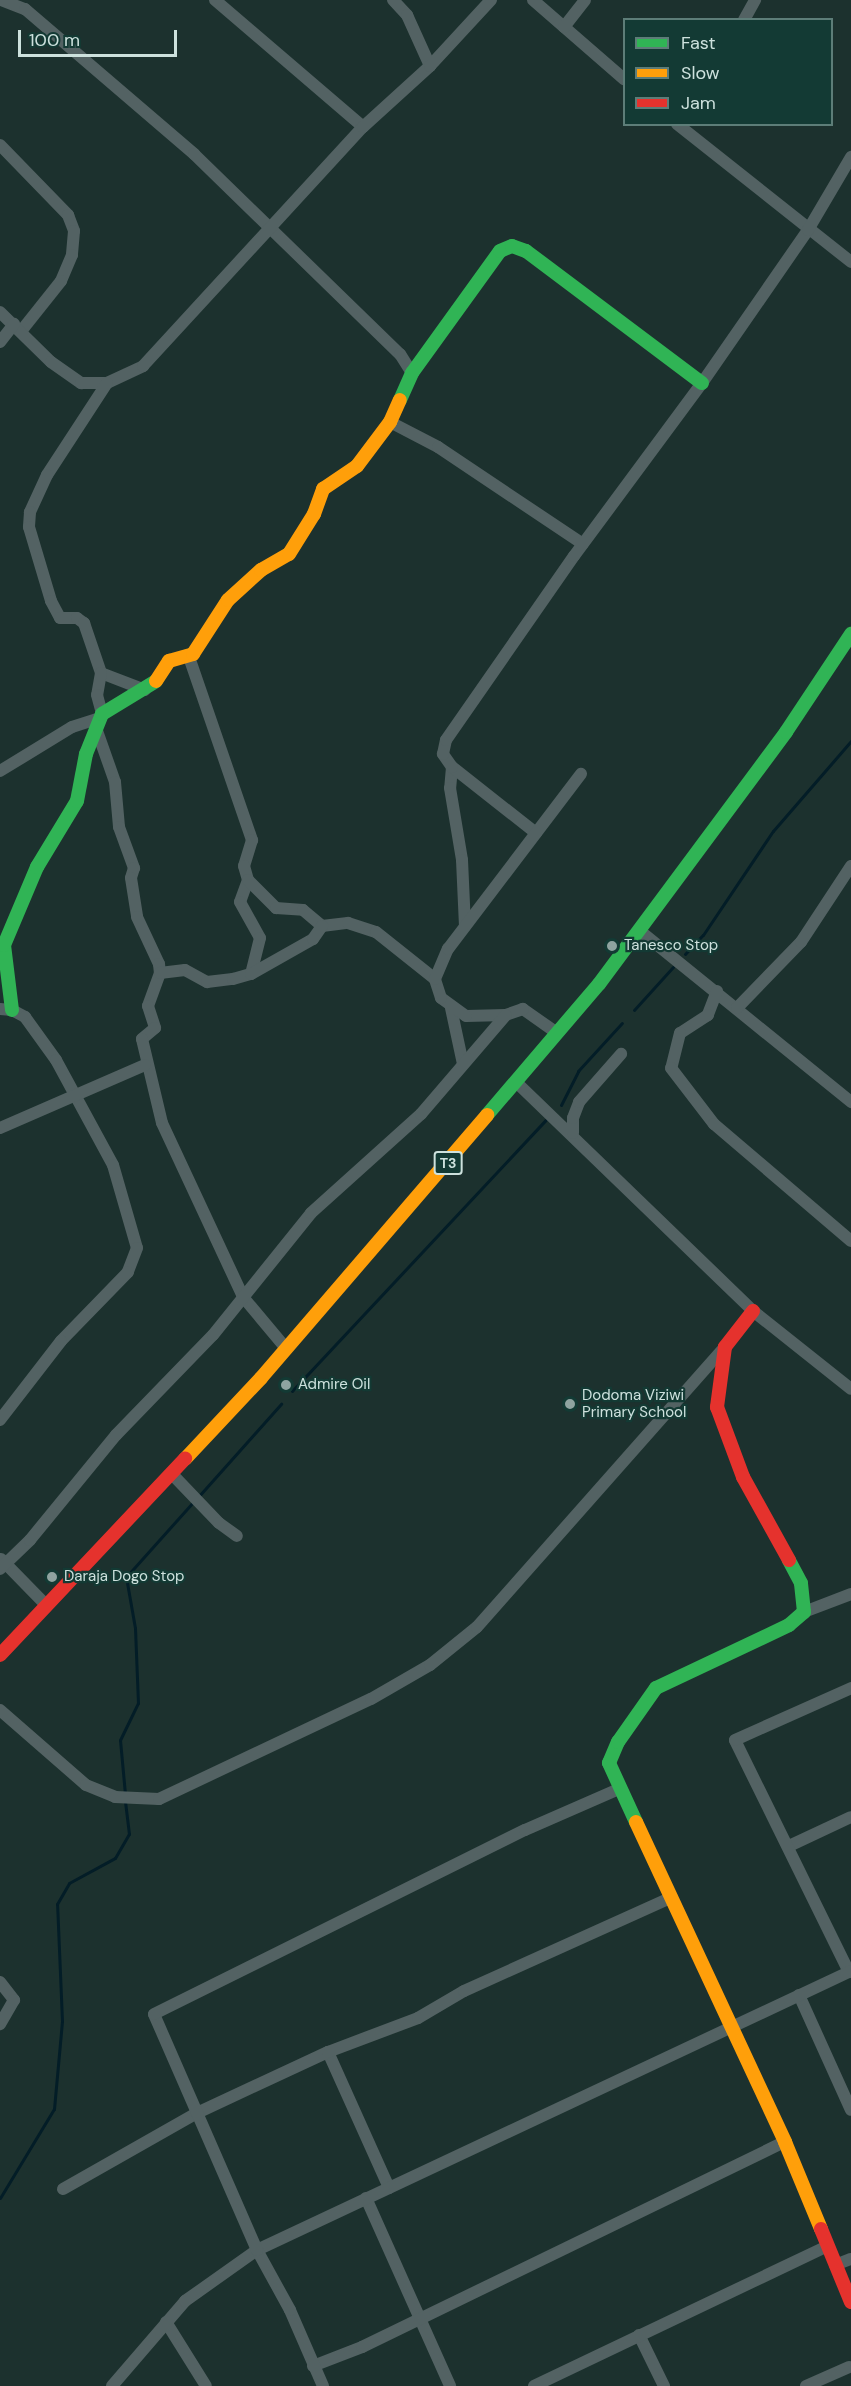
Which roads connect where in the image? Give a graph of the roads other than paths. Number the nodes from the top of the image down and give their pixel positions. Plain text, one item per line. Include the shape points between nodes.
1 (1, 0) edge
2 (215, 0) edge
3 (393, 0) edge
4 (490, 0) edge
5 (533, 0) edge
6 (585, 0) edge
7 (755, 0) edge
8 (745, 18) edge
9 (564, 27) junction
10 (430, 66) junction
11 (623, 78) edge
12 (681, 126) edge
13 (363, 127) junction
14 (0, 145) edge
15 (851, 157) edge
16 (808, 230) junction
17 (269, 231) junction
18 (851, 262) edge
19 (0, 312) edge
20 (18, 327) junction
21 (0, 342) edge
22 (411, 373) junction
23 (107, 383) junction
24 (702, 383) junction
25 (390, 422) junction
26 (583, 544) junction
27 (851, 634) edge
28 (189, 657) junction
29 (101, 673) junction
30 (145, 690) junction
31 (98, 719) junction
32 (452, 767) junction
33 (0, 771) edge
34 (581, 774) dead end
35 (536, 834) junction
36 (851, 866) edge
37 (248, 880) junction
38 (322, 926) junction
39 (465, 926) junction
40 (640, 931) junction
41 (160, 973) junction
42 (251, 974) junction
43 (435, 979) junction
44 (717, 991) junction
45 (451, 1008) junction
46 (737, 1008) junction
47 (6, 1009) edge
48 (506, 1015) junction
49 (557, 1033) junction
50 (621, 1054) dead end
51 (463, 1064) junction
52 (145, 1065) junction
53 (516, 1082) junction
54 (75, 1096) junction
55 (851, 1102) edge
56 (0, 1128) edge
57 (573, 1133) junction
58 (851, 1241) edge
59 (243, 1297) junction
60 (753, 1311) junction
61 (285, 1347) junction
62 (725, 1347) junction
63 (851, 1389) edge
64 (0, 1420) edge
65 (171, 1473) junction
66 (237, 1536) dead end
67 (2, 1564) edge
68 (851, 1594) edge
69 (46, 1605) junction
70 (804, 1612) junction
71 (0, 1655) edge
72 (851, 1688) edge
73 (0, 1710) edge
74 (619, 1789) junction
75 (851, 1817) edge
76 (789, 1846) junction
77 (672, 1897) junction
78 (850, 1971) edge
79 (0, 1982) edge
80 (799, 1995) junction
81 (0, 2024) edge
82 (732, 2026) junction
83 (328, 2052) junction
84 (851, 2110) edge
85 (196, 2113) junction
86 (785, 2142) junction
87 (389, 2188) junction
88 (63, 2189) dead end
89 (366, 2198) junction
90 (827, 2246) junction
91 (256, 2250) junction
92 (851, 2259) edge
93 (835, 2265) junction
94 (851, 2302) edge
95 (420, 2319) junction
96 (166, 2322) junction
97 (639, 2335) junction
98 (313, 2366) junction
99 (850, 2367) edge
100 (112, 2386) edge
101 (207, 2386) edge
102 (323, 2386) edge
103 (450, 2386) edge
104 (534, 2386) edge
105 (664, 2386) edge
106 (806, 2386) edge
107 (840, 2386) edge

1 - 17 street via 25,9 128,96 194,154
2 - 13 street
3 - 10 street via 407,15
4 - 10 street
5 - 9 street
6 - 9 street
7 - 8 street
9 - 11 street
10 - 13 street
12 - 16 street
13 - 17 street
14 - 20 street via 68,216 74,231 72,255 61,281
15 - 16 street
16 - 18 street
16 - 24 street
17 - 22 street via 400,354
17 - 23 street via 143,366
19 - 20 street
20 - 21 street
20 - 23 street via 51,362 81,383
22 - 24 main road via 486,266 500,251 512,246 526,251
22 - 25 main road
23 - 29 street via 47,475 30,512 29,527 51,601 63,621 76,618 84,623
24 - 26 street
25 - 26 street via 438,447
25 - 28 main road via 357,466 323,489 314,514 289,554 261,570 228,600
26 - 32 street via 446,740 444,754
27 - 40 main road, T3 via 786,732
28 - 30 main road via 169,661
28 - 37 street via 252,840 243,866
29 - 30 street
29 - 31 street
30 - 31 main road
31 - 33 street via 72,727 33,755
31 - 41 street via 115,782 119,827 134,868 131,878 137,917
31 - 47 main road via 77,801 37,867 4,945
32 - 35 street
32 - 39 street via 450,788 462,860
34 - 35 street
35 - 39 street
36 - 46 street via 801,942
37 - 38 street via 273,907 303,910
37 - 42 street via 241,908 255,926 260,946
38 - 42 street via 313,939
38 - 43 street via 340,923 367,927
39 - 43 street via 437,968
40 - 44 street
40 - 49 main road, T3
41 - 42 street via 185,970 213,982
41 - 52 street via 148,1006 155,1028 142,1039
43 - 45 street via 441,998
44 - 46 street
44 - 58 street via 708,1015 680,1033 671,1068 714,1124
45 - 48 street via 466,1016
45 - 51 street
46 - 55 street
47 - 54 street via 40,1035
48 - 49 street via 516,1009 527,1010
48 - 51 street
49 - 53 main road, T3
50 - 57 street via 579,1102
51 - 59 street via 421,1114 311,1213
52 - 54 street
52 - 59 street via 179,1165
53 - 57 street
53 - 61 main road, T3
54 - 56 street
54 - 64 street via 113,1165 137,1248 128,1272 61,1341
57 - 60 street
59 - 61 street
59 - 67 street via 213,1335 116,1434 30,1540
60 - 62 main road
60 - 63 street
61 - 65 main road, T3
62 - 70 main road via 717,1407 743,1477 801,1583
62 - 73 street via 581,1513 462,1641 371,1699 159,1799 115,1797 86,1785
65 - 66 street
65 - 69 main road, T3
67 - 69 street
68 - 70 street
69 - 71 main road, T3
70 - 74 main road via 789,1625 656,1688 613,1752 609,1763
72 - 76 street via 735,1740
74 - 77 main road
74 - 85 street via 525,1830 157,2010 155,2024
75 - 76 street
76 - 78 street
77 - 82 main road
77 - 83 street via 464,1991 418,2018
78 - 80 street
79 - 81 street via 14,2000
80 - 82 street
80 - 84 street
82 - 86 main road
82 - 87 street
83 - 85 street
83 - 87 street
85 - 88 street
85 - 91 street
86 - 90 main road
86 - 95 street
87 - 89 street
89 - 91 street
89 - 95 street
90 - 93 main road
90 - 97 street
91 - 96 street via 210,2281
91 - 98 street via 290,2310
92 - 93 street
93 - 94 main road
95 - 98 street
95 - 103 street
96 - 100 street
96 - 101 street
97 - 104 street
97 - 105 street
98 - 102 street
99 - 106 street
99 - 107 street via 841,2375

